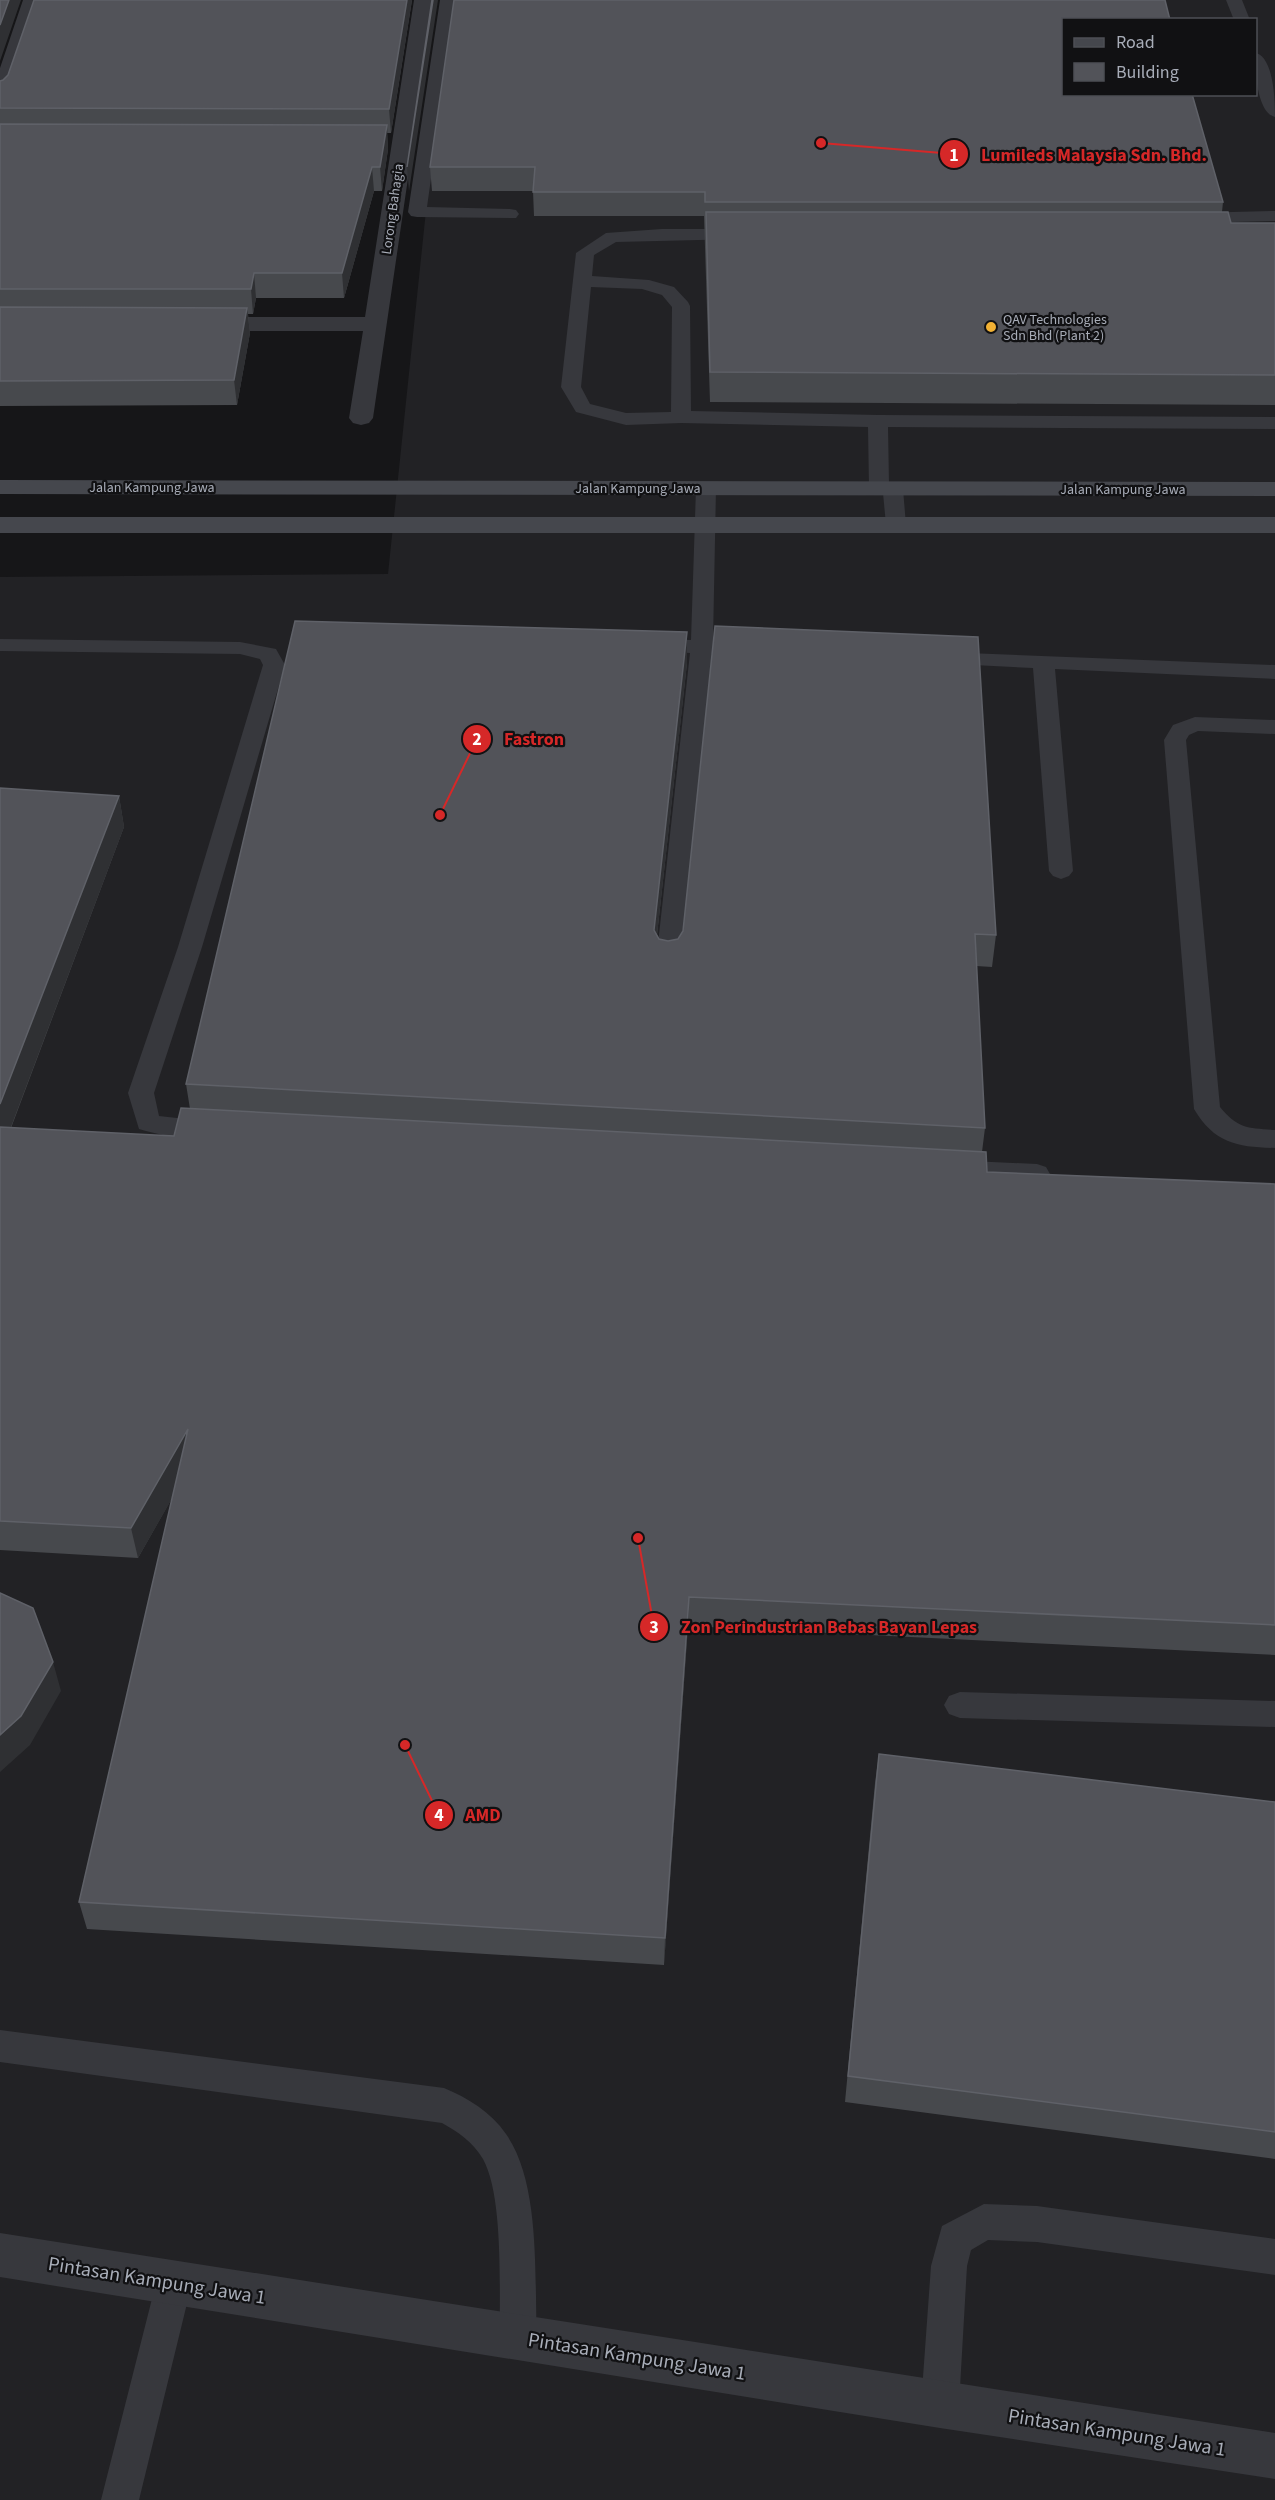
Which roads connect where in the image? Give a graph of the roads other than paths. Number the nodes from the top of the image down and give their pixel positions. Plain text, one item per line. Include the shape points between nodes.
1 (33, 0) edge
2 (424, 0) edge
3 (448, 0) edge
4 (1234, 0) edge
5 (1241, 18) edge
6 (1257, 61) edge
7 (0, 98) edge
8 (1275, 112) edge
9 (379, 141) edge
10 (402, 141) junction
11 (510, 214) dead end
12 (1275, 216) edge
13 (758, 234) edge
14 (1257, 234) edge
15 (582, 281) junction
16 (188, 324) edge
17 (375, 324) junction
18 (681, 417) junction
19 (361, 418) dead end
20 (878, 421) junction
21 (1275, 423) edge
22 (0, 487) edge
23 (706, 488) junction
24 (886, 488) junction
25 (1275, 489) edge
26 (0, 525) edge
27 (707, 525) junction
28 (896, 525) junction
29 (1275, 525) edge
30 (629, 644) edge
31 (0, 645) edge
32 (700, 647) junction
33 (770, 650) edge
34 (924, 657) edge
35 (1043, 662) junction
36 (1275, 672) edge
37 (1275, 727) edge
38 (1061, 872) dead end
39 (668, 962) edge
40 (236, 1131) edge
41 (1275, 1139) edge
42 (929, 1168) edge
43 (1060, 1176) edge
44 (960, 1705) dead end
45 (1275, 1714) edge
46 (0, 2046) edge
47 (0, 2255) edge
48 (1275, 2257) edge
49 (174, 2283) junction
50 (518, 2337) junction
51 (940, 2405) junction
52 (1275, 2456) edge
53 (120, 2500) edge

1 - 7 street
2 - 10 street, Lorong Bahagia
3 - 11 lane via 417,212
4 - 5 lane
6 - 8 lane
9 - 10 street
10 - 17 street, Lorong Bahagia
12 - 14 lane via 1181,226
13 - 15 lane via 612,237 585,253
15 - 18 lane via 643,284 668,291 681,306
15 - 18 lane via 571,387 583,408 626,419
16 - 17 street
17 - 19 street, Lorong Bahagia
18 - 20 lane
20 - 21 lane
20 - 24 lane
22 - 23 street, Jalan Kampung Jawa
23 - 24 street, Jalan Kampung Jawa
23 - 27 lane
24 - 25 street, Jalan Kampung Jawa
24 - 28 lane
26 - 27 street
27 - 28 street
27 - 32 lane
28 - 29 street
30 - 32 lane
31 - 40 lane via 240,648 268,654 274,665 190,947 141,1093 148,1122 165,1127
32 - 33 lane
32 - 39 lane
34 - 35 lane
35 - 36 lane
35 - 38 lane
37 - 41 lane via 1195,724 1181,730 1175,740 1208,1109 1219,1125 1234,1136
42 - 43 lane
44 - 45 lane
46 - 50 lane via 444,2105 484,2132 502,2159 513,2204
47 - 49 street, Pintasan Kampung Jawa 1
48 - 51 lane via 1036,2224 984,2222 955,2239 949,2266
49 - 50 street, Pintasan Kampung Jawa 1
49 - 53 lane
50 - 51 street, Pintasan Kampung Jawa 1
51 - 52 street, Pintasan Kampung Jawa 1

